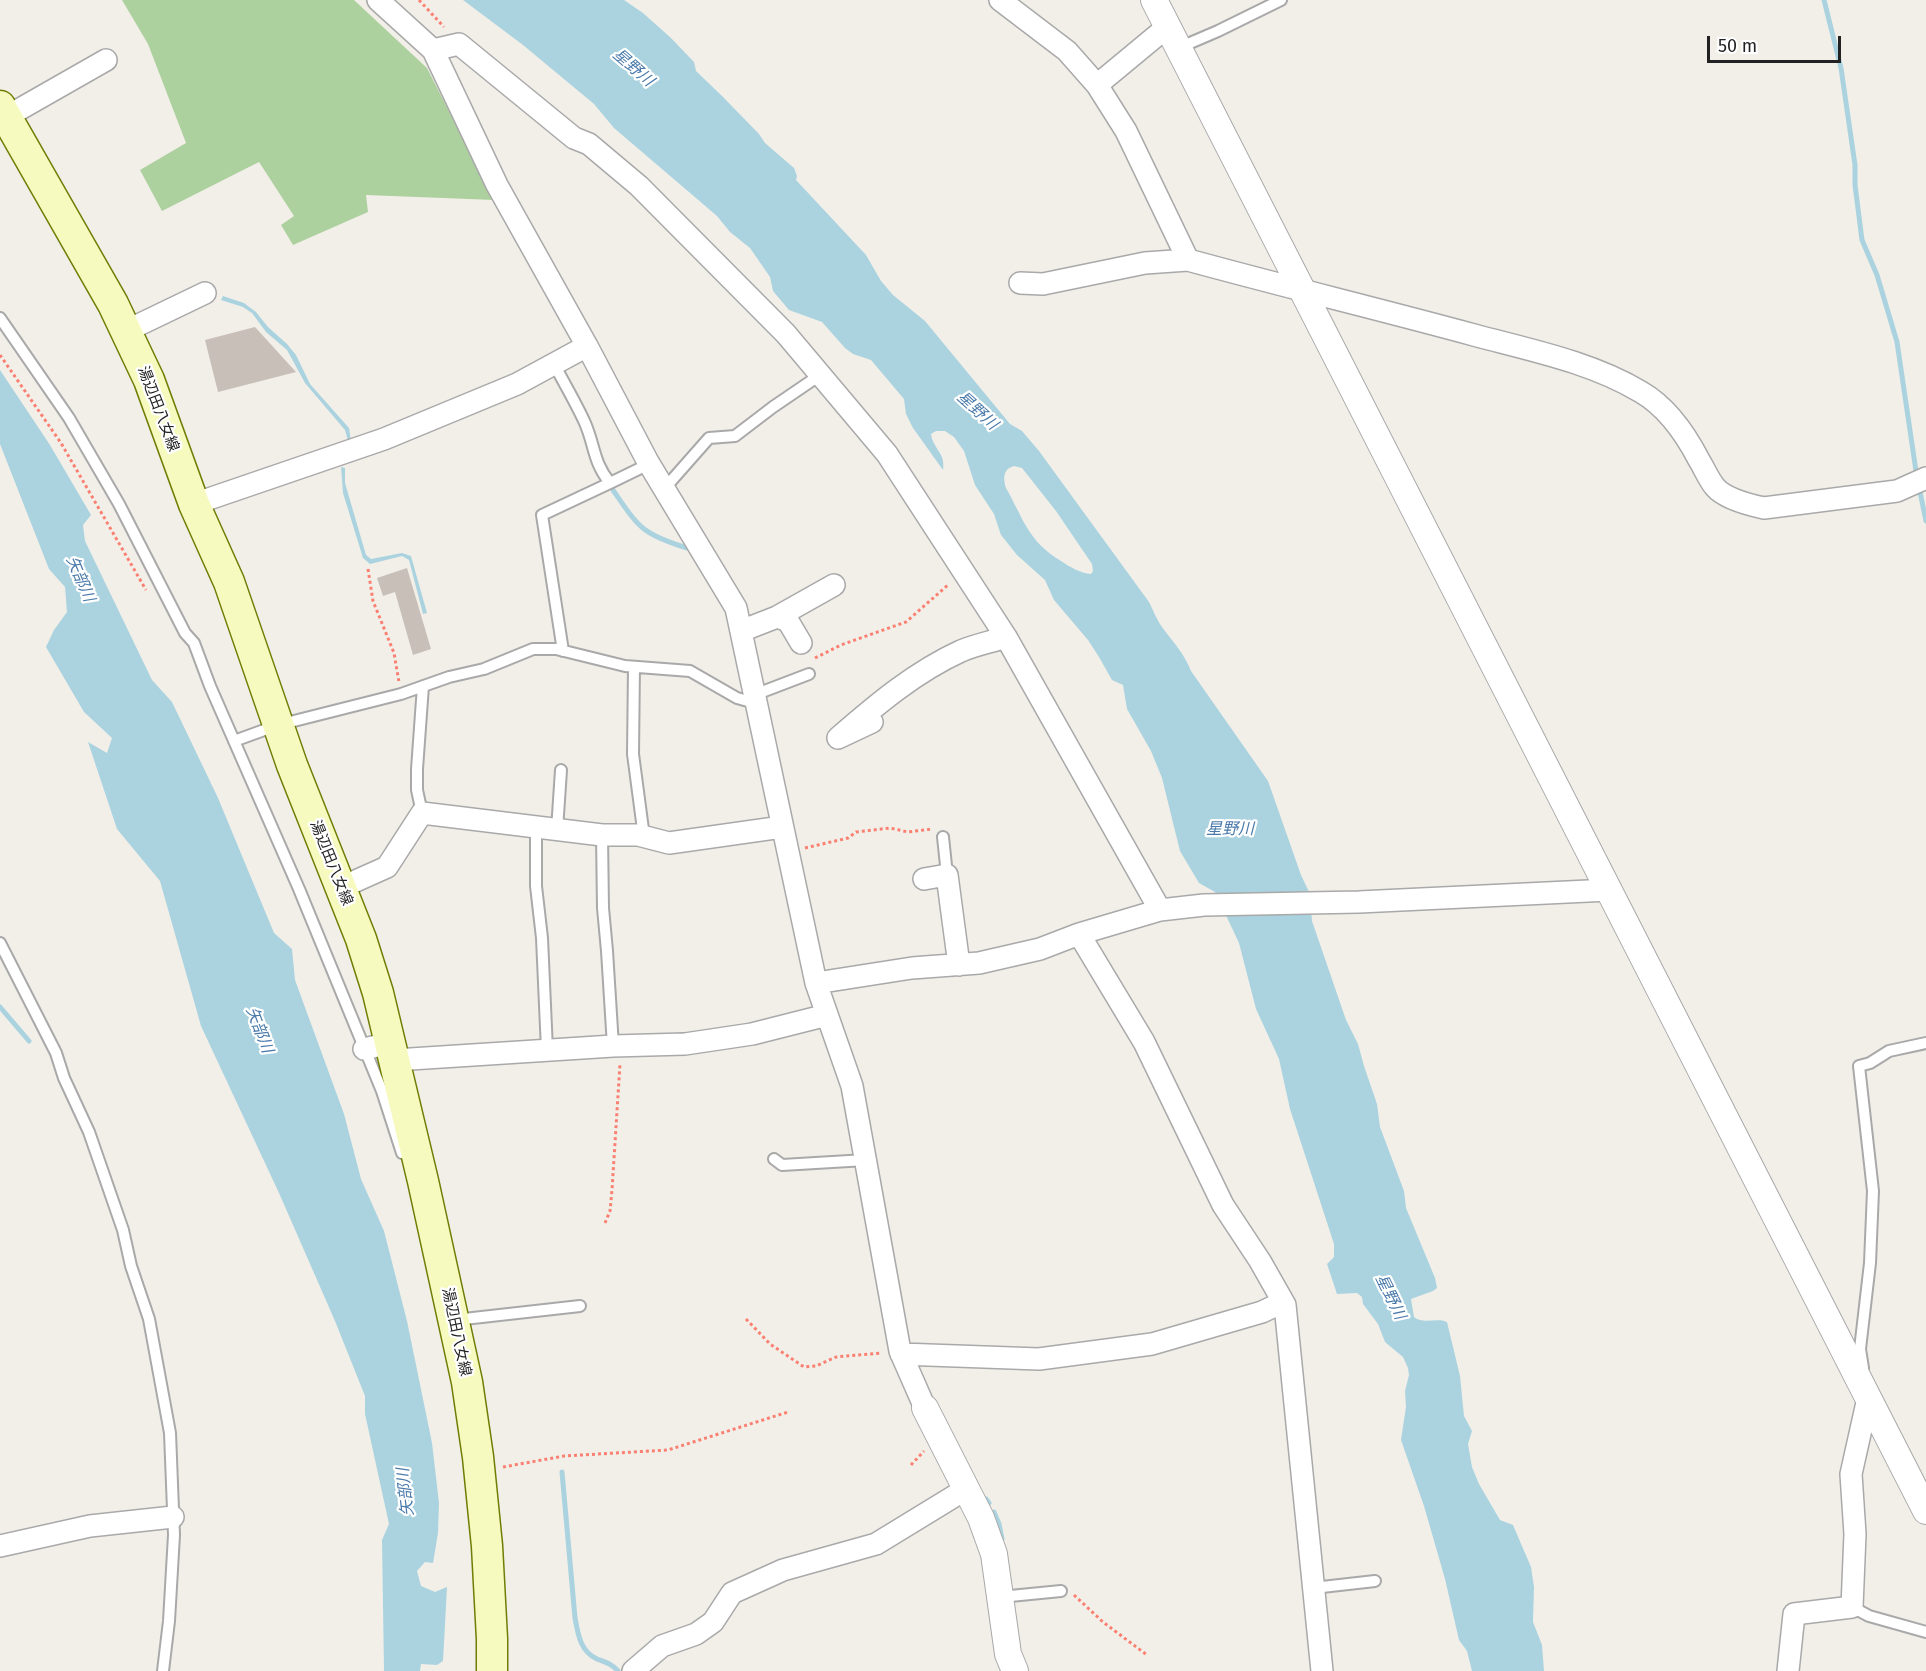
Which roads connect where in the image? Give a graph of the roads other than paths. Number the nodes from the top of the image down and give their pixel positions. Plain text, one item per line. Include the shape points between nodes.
1 (378, 0) edge
2 (1000, 0) edge
3 (1154, 0) edge
4 (1281, 0) edge
5 (1167, 27) junction
6 (1190, 43) dead end
7 (433, 50) junction
8 (106, 60) dead end
9 (1097, 85) junction
10 (5, 121) edge
11 (1188, 260) junction
12 (1020, 283) dead end
13 (1304, 292) junction
14 (205, 293) dead end
15 (0, 318) edge
16 (126, 331) junction
17 (587, 346) junction
18 (554, 364) junction
19 (820, 375) junction
20 (649, 464) junction
21 (1926, 478) edge
22 (610, 483) junction
23 (664, 489) junction
24 (195, 504) junction
25 (834, 585) dead end
26 (777, 618) junction
27 (741, 631) junction
28 (1005, 638) junction
29 (563, 651) junction
30 (807, 651) road end
31 (634, 667) junction
32 (808, 674) dead end
33 (423, 686) junction
34 (755, 699) junction
35 (872, 722) dead end
36 (278, 725) junction
37 (234, 741) junction
38 (561, 770) dead end
39 (422, 813) junction
40 (536, 827) junction
41 (782, 827) junction
42 (557, 830) junction
43 (602, 835) junction
44 (644, 837) junction
45 (943, 837) road end
46 (947, 874) junction
47 (924, 879) dead end
48 (340, 888) junction
49 (1609, 890) junction
50 (1160, 910) junction
51 (1079, 934) junction
52 (0, 943) edge
53 (959, 964) junction
54 (816, 983) junction
55 (827, 1015) junction
56 (1926, 1043) edge
57 (617, 1046) junction
58 (547, 1050) junction
59 (383, 1051) junction
60 (774, 1159) dead end
61 (404, 1160) dead end
62 (866, 1160) junction
63 (411, 1182) dead end
64 (436, 1244) junction
65 (1282, 1302) junction
66 (580, 1306) dead end
67 (453, 1320) junction
68 (901, 1352) junction
69 (1868, 1398) junction
70 (925, 1408) joint
71 (966, 1489) junction
72 (1926, 1511) edge
73 (173, 1516) junction
74 (0, 1546) edge
75 (1375, 1581) dead end
76 (1313, 1588) junction
77 (1061, 1591) road end
78 (1000, 1597) junction
79 (1852, 1607) junction
80 (1926, 1632) edge
81 (163, 1671) edge
82 (492, 1671) edge
83 (633, 1671) edge
84 (1015, 1671) edge
85 (1322, 1671) edge
86 (1788, 1671) edge

1 - 7 street
2 - 9 street via 1066,51
3 - 5 street
4 - 6 lane
5 - 9 street
5 - 13 street
7 - 17 street via 497,185
7 - 19 street via 459,44 574,138 589,144 639,186 786,334
8 - 10 street
9 - 11 street via 1126,131
10 - 16 main road, 湯辺田八女線
11 - 12 street via 1145,263 1043,284
11 - 13 street
13 - 21 street via 1547,354 1610,376 1642,393 1672,417 1716,489 1743,504 1764,508 1897,491
13 - 49 street
14 - 16 street
15 - 37 lane via 69,418 118,504 194,643
16 - 24 main road, 湯辺田八女線 via 149,380
17 - 18 street
17 - 20 street
18 - 22 lane via 585,424 594,458
18 - 24 street via 517,384 384,439
19 - 23 lane via 735,436 709,438
19 - 28 street via 887,454
20 - 22 lane
20 - 23 street
22 - 29 lane via 542,515
23 - 27 street via 736,608
24 - 36 main road, 湯辺田八女線 via 229,582
25 - 26 street
26 - 27 street
26 - 30 street via 788,621
27 - 34 street
28 - 35 street via 962,651 925,671 838,738
28 - 50 street
29 - 31 lane
29 - 33 lane via 533,649 484,669
31 - 34 lane via 690,671 737,698
31 - 44 lane via 633,754
32 - 34 lane
33 - 36 lane
33 - 39 lane via 417,769
34 - 41 street
36 - 37 lane
36 - 48 main road, 湯辺田八女線
37 - 59 lane via 299,889
38 - 42 lane
39 - 40 street
39 - 48 street via 387,867
40 - 42 street
40 - 58 lane
41 - 44 street via 669,843
41 - 54 street
42 - 43 street
43 - 44 street
43 - 57 lane via 603,908
45 - 46 lane
46 - 47 street
46 - 53 street
48 - 59 main road, 湯辺田八女線 via 378,993
49 - 50 street via 1204,905
49 - 69 street
50 - 51 street
51 - 53 street via 1040,949
51 - 65 street via 1144,1042 1223,1205
52 - 73 lane via 56,1053 123,1230 149,1318 170,1433
53 - 54 street
54 - 55 street
55 - 57 street via 752,1034 685,1044
55 - 62 street via 852,1086
56 - 69 lane via 1889,1051 1859,1066 1873,1191 1860,1349
57 - 58 street
58 - 59 street
59 - 61 lane via 382,1092
59 - 64 main road, 湯辺田八女線
60 - 62 lane via 782,1165
62 - 68 street
63 - 64 lane
64 - 67 main road, 湯辺田八女線
65 - 68 street via 1262,1312 1152,1344 1039,1359
65 - 76 street
66 - 67 lane
67 - 82 main road, 湯辺田八女線 via 467,1382 488,1546
68 - 70 street
69 - 72 street
69 - 79 street via 1851,1474 1855,1534
70 - 71 street
71 - 78 street via 994,1554
71 - 83 street via 876,1544 783,1570 732,1593 713,1622 696,1634 662,1646
73 - 74 street via 90,1526
73 - 81 lane
75 - 76 lane
76 - 85 street
77 - 78 lane
78 - 84 street via 1008,1654
79 - 80 lane via 1869,1616
79 - 86 street via 1794,1614

